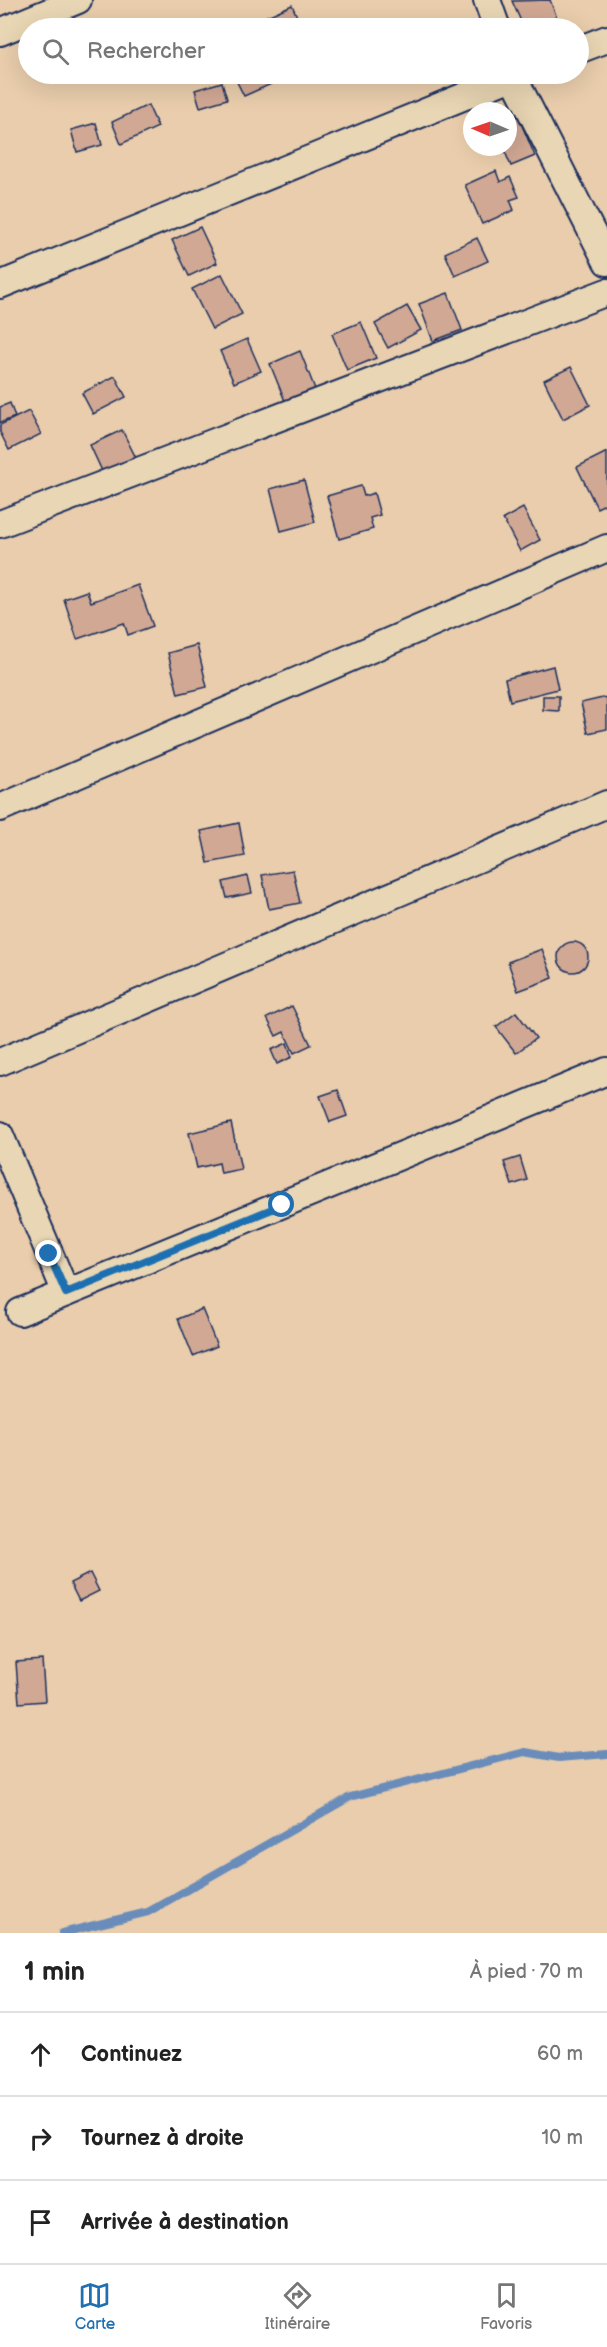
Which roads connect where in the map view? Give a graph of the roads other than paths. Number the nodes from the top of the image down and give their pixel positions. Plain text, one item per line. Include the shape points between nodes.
1 (78, 0) edge
2 (487, 0) edge
3 (34, 18) edge
4 (493, 18) edge
5 (18, 25) edge
6 (0, 32) edge
7 (607, 39) edge
8 (589, 46) edge
9 (491, 84) edge
10 (520, 84) edge
11 (607, 262) edge
12 (0, 285) edge
13 (607, 292) edge
14 (0, 524) edge
15 (607, 548) edge
16 (607, 804) edge
17 (0, 808) edge
18 (0, 1062) edge
19 (607, 1071) edge
20 (0, 1135) edge
21 (66, 1293) junction
22 (20, 1312) dead end

1 - 3 street
2 - 4 street
5 - 6 street
7 - 8 street
9 - 12 street
10 - 11 street
13 - 14 street
15 - 17 street
16 - 18 street
19 - 21 street
20 - 21 street
21 - 22 street

